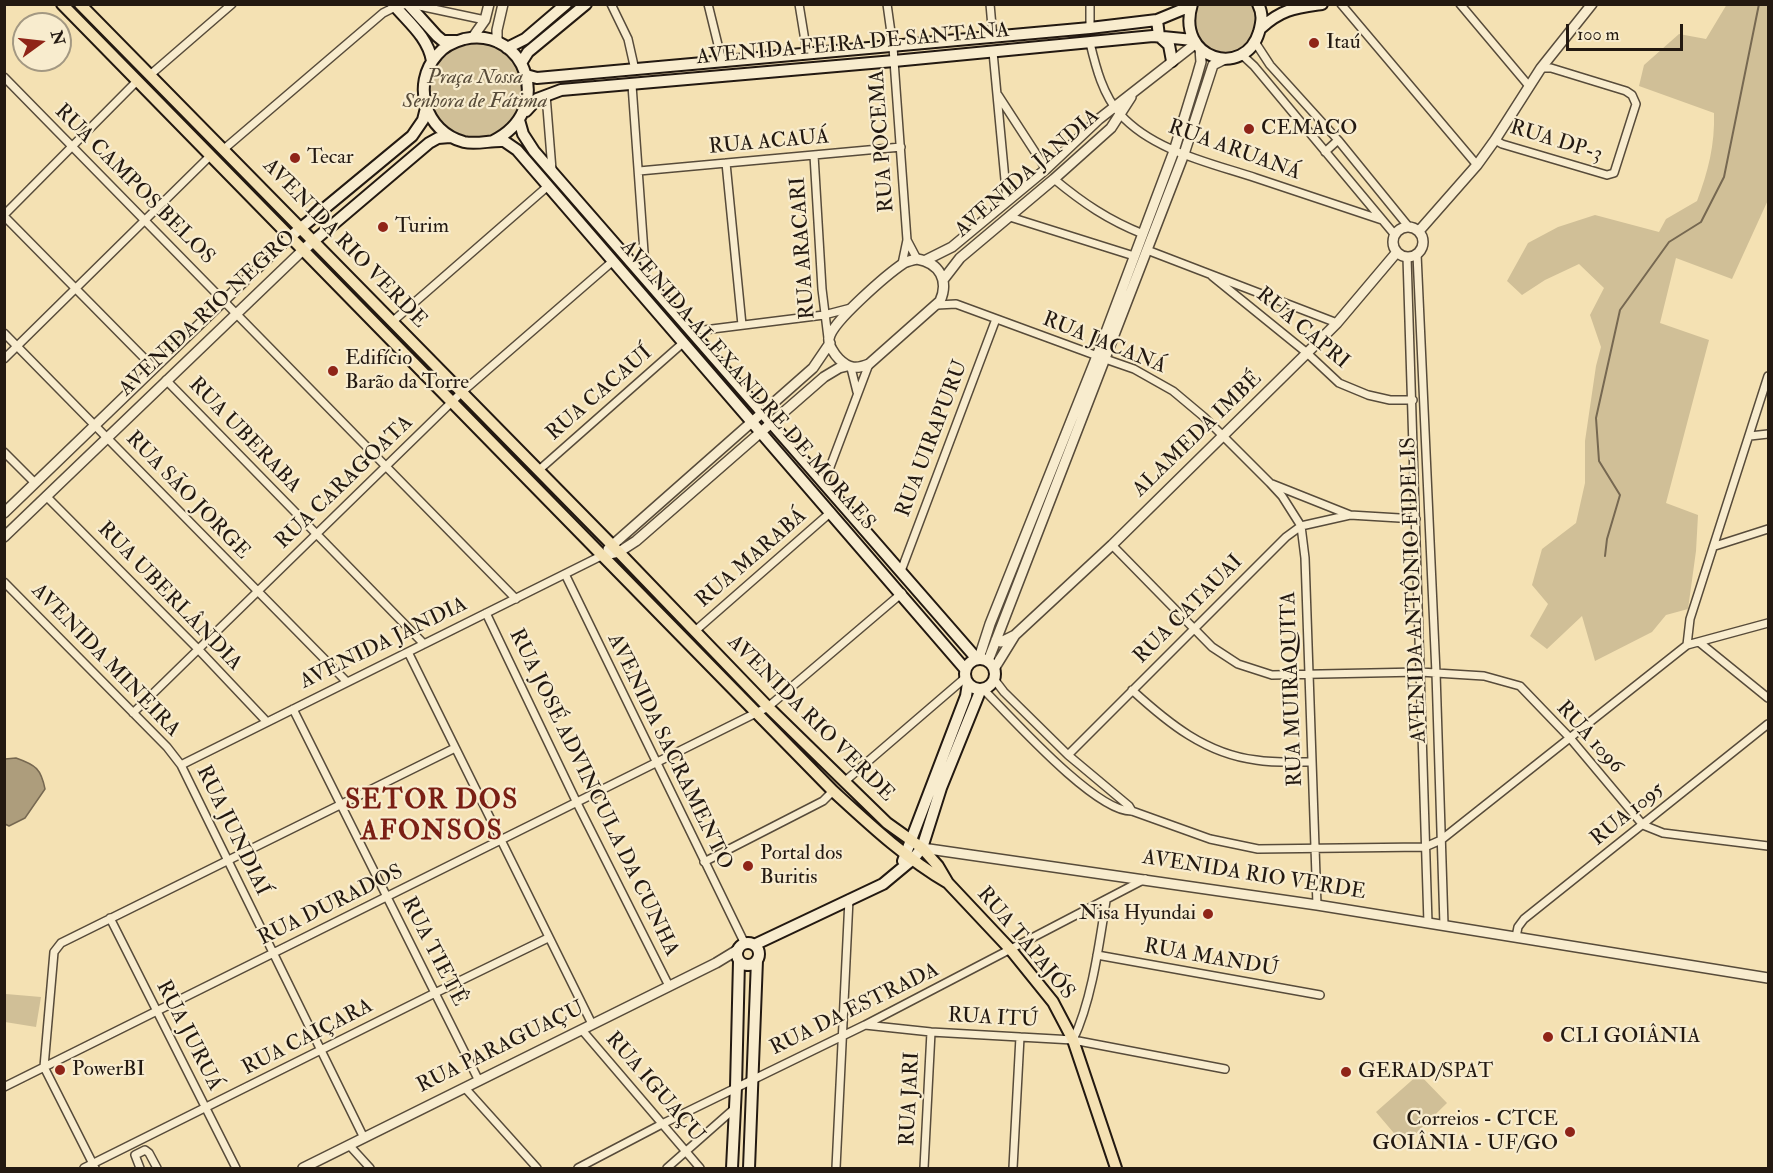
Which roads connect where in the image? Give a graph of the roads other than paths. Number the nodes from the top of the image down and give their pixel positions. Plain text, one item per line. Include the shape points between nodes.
1 (62, 4) edge
2 (80, 4) edge
3 (232, 4) edge
4 (489, 4) edge
5 (503, 4) edge
6 (566, 4) edge
7 (586, 4) edge
8 (612, 4) edge
9 (799, 4) edge
10 (887, 4) edge
11 (990, 4) edge
12 (1090, 4) edge
13 (1258, 4) edge
14 (1322, 4) edge
15 (1341, 4) edge
16 (1460, 4) edge
17 (1592, 4) edge
18 (403, 5) edge
19 (709, 5) edge
20 (1192, 5) edge
21 (485, 20) junction
22 (1157, 20) junction
23 (1090, 28) junction
24 (1261, 28) junction
25 (1159, 36) junction
26 (473, 37) junction
27 (993, 38) junction
28 (457, 41) junction
29 (1255, 42) junction
30 (1090, 43) junction
31 (1196, 44) junction
32 (502, 45) junction
33 (893, 47) junction
34 (993, 52) junction
35 (807, 53) junction
36 (1241, 54) junction
37 (1225, 59) junction
38 (432, 61) junction
39 (722, 61) junction
40 (894, 61) junction
41 (1172, 61) junction
42 (521, 63) junction
43 (1541, 68) junction
44 (635, 70) junction
45 (150, 75) junction
46 (526, 75) junction
47 (4, 77) edge
48 (137, 81) junction
49 (632, 85) junction
50 (1194, 85) junction
51 (1529, 86) junction
52 (1205, 87) junction
53 (1134, 92) junction
54 (997, 93) junction
55 (546, 94) junction
56 (1115, 106) junction
57 (426, 108) junction
58 (1121, 115) junction
59 (521, 116) junction
60 (450, 137) junction
61 (1338, 140) junction
62 (1495, 140) junction
63 (493, 141) junction
64 (73, 147) junction
65 (901, 147) junction
66 (224, 149) junction
67 (1179, 152) junction
68 (1325, 152) junction
69 (814, 155) junction
70 (210, 156) junction
71 (726, 163) junction
72 (1477, 165) junction
73 (1046, 169) junction
74 (639, 171) junction
75 (553, 173) junction
76 (1054, 179) junction
77 (548, 186) junction
78 (1007, 201) junction
79 (4, 215) edge
80 (1010, 218) junction
81 (1382, 219) junction
82 (146, 220) junction
83 (1408, 226) junction
84 (301, 228) junction
85 (1419, 231) junction
86 (1143, 234) junction
87 (1395, 235) junction
88 (290, 237) junction
89 (907, 240) junction
90 (313, 241) junction
91 (303, 250) junction
92 (1147, 250) junction
93 (1397, 252) junction
94 (1417, 254) junction
95 (1134, 256) junction
96 (1407, 258) junction
97 (922, 260) junction
98 (613, 261) junction
99 (902, 265) junction
100 (1212, 276) junction
101 (943, 280) junction
102 (646, 281) junction
103 (76, 288) junction
104 (944, 292) junction
105 (224, 300) junction
106 (956, 304) junction
107 (937, 305) junction
108 (852, 308) junction
109 (236, 312) junction
110 (824, 315) junction
111 (996, 319) junction
112 (392, 322) junction
113 (1336, 323) junction
114 (742, 325) junction
115 (691, 329) junction
116 (4, 333) edge
117 (829, 341) junction
118 (684, 342) junction
119 (17, 346) junction
120 (1307, 353) junction
121 (1101, 357) junction
122 (4, 359) edge
123 (869, 364) junction
124 (849, 367) junction
125 (154, 368) junction
126 (1768, 376) edge
127 (166, 380) junction
128 (462, 392) junction
129 (857, 392) junction
130 (1413, 400) junction
131 (452, 401) junction
132 (763, 412) junction
133 (752, 421) junction
134 (772, 423) junction
135 (95, 425) junction
136 (761, 432) junction
137 (1768, 434) edge
138 (1223, 436) junction
139 (1750, 436) junction
140 (107, 437) junction
141 (4, 452) edge
142 (386, 466) junction
143 (539, 470) junction
144 (35, 483) junction
145 (824, 483) junction
146 (1270, 483) junction
147 (46, 496) junction
148 (831, 512) junction
149 (4, 513) edge
150 (1350, 516) junction
151 (1416, 519) junction
152 (1300, 526) junction
153 (1768, 529) edge
154 (316, 534) junction
155 (4, 537) edge
156 (1112, 545) junction
157 (1715, 546) junction
158 (615, 548) junction
159 (604, 555) junction
160 (900, 571) junction
161 (565, 574) junction
162 (4, 582) edge
163 (257, 591) junction
164 (902, 593) junction
165 (516, 599) junction
166 (486, 613) junction
167 (1768, 623) edge
168 (1193, 628) junction
169 (694, 631) junction
170 (1015, 635) junction
171 (996, 640) junction
172 (1699, 642) junction
173 (424, 644) junction
174 (1687, 645) junction
175 (198, 649) junction
176 (408, 652) junction
177 (986, 665) junction
178 (1420, 672) junction
179 (1436, 673) junction
180 (1310, 674) junction
181 (966, 676) junction
182 (347, 682) junction
183 (982, 689) junction
184 (1132, 690) junction
185 (1768, 698) edge
186 (768, 706) junction
187 (293, 709) junction
188 (133, 712) junction
189 (755, 712) junction
190 (267, 722) junction
191 (1768, 724) edge
192 (1570, 738) junction
193 (455, 748) junction
194 (1068, 755) junction
195 (1312, 762) junction
196 (656, 764) junction
197 (181, 765) junction
198 (844, 782) junction
199 (833, 791) junction
200 (577, 803) junction
201 (341, 805) junction
202 (1132, 811) junction
203 (1643, 825) junction
204 (501, 840) junction
205 (911, 840) junction
206 (1441, 840) junction
207 (1768, 846) edge
208 (1425, 847) junction
209 (922, 848) junction
210 (1315, 849) junction
211 (909, 856) junction
212 (228, 862) junction
213 (704, 862) junction
214 (1145, 879) junction
215 (948, 883) junction
216 (387, 896) junction
217 (849, 899) junction
218 (1106, 901) junction
219 (1317, 905) junction
220 (110, 918) junction
221 (1428, 923) junction
222 (1444, 925) junction
223 (1516, 937) junction
224 (548, 938) junction
225 (748, 949) junction
226 (1011, 950) junction
227 (273, 953) junction
228 (1097, 955) junction
229 (757, 960) junction
230 (1766, 977) edge
231 (669, 986) junction
232 (435, 993) junction
233 (1320, 995) dead end
234 (157, 1011) junction
235 (592, 1024) junction
236 (865, 1026) junction
237 (582, 1030) junction
238 (931, 1032) junction
239 (843, 1035) junction
240 (1020, 1037) junction
241 (1073, 1040) junction
242 (320, 1050) junction
243 (44, 1067) junction
244 (1225, 1069) dead end
245 (752, 1080) junction
246 (479, 1081) junction
247 (4, 1086) edge
248 (736, 1087) junction
249 (465, 1088) junction
250 (206, 1108) junction
251 (735, 1108) junction
252 (662, 1124) junction
253 (364, 1138) junction
254 (349, 1145) junction
255 (686, 1152) junction
256 (94, 1166) edge
257 (84, 1168) edge
258 (140, 1168) edge
259 (157, 1168) edge
260 (236, 1168) edge
261 (303, 1168) edge
262 (370, 1168) edge
263 (537, 1168) edge
264 (578, 1168) edge
265 (667, 1168) edge
266 (700, 1168) edge
267 (732, 1168) edge
268 (749, 1168) edge
269 (836, 1168) edge
270 (924, 1168) edge
271 (1013, 1168) edge
272 (1116, 1168) edge

1 - 48 main road, AVENIDA RIO VERDE
2 - 45 main road, AVENIDA RIO VERDE
3 - 45 street
4 - 21 street
5 - 32 street via 497,30
6 - 32 main road via 525,39
7 - 42 main road via 528,52
8 - 44 street via 628,39
9 - 35 street
10 - 33 street, RUA POCEMA
11 - 27 street
12 - 23 street
13 - 24 main road via 1263,17
14 - 24 main road via 1289,9
15 - 72 street
16 - 51 street
17 - 43 street
18 - 21 street
18 - 28 main road via 443,40
18 - 38 main road via 423,37
18 - 66 street via 383,13
19 - 39 street
20 - 22 main road, AVENIDA FEIRA DE SANTANA
20 - 31 main road via 1188,26
21 - 26 street
22 - 23 main road, AVENIDA FEIRA DE SANTANA
22 - 25 main road
23 - 27 main road, AVENIDA FEIRA DE SANTANA
24 - 29 main road
25 - 30 main road, AVENIDA FEIRA DE SANTANA
25 - 31 main road, AVENIDA FEIRA DE SANTANA
25 - 41 main road via 1169,45
26 - 28 main road
26 - 32 main road
27 - 33 main road, AVENIDA FEIRA DE SANTANA
28 - 38 main road via 438,52
29 - 36 main road
29 - 61 street via 1270,65
30 - 34 main road, AVENIDA FEIRA DE SANTANA
30 - 56 street, RUA ARUANÁ via 1104,88
31 - 37 main road, AVENIDA FEIRA DE SANTANA via 1214,57
31 - 41 street, AVENIDA JANDIA
31 - 50 street via 1201,62
32 - 42 main road
33 - 35 main road, AVENIDA FEIRA DE SANTANA
33 - 40 street, RUA POCEMA
34 - 40 main road, AVENIDA FEIRA DE SANTANA
34 - 54 street
35 - 39 main road, AVENIDA FEIRA DE SANTANA
36 - 37 main road
36 - 68 street
37 - 52 street via 1213,65
38 - 57 main road via 425,76
39 - 44 main road, AVENIDA FEIRA DE SANTANA
40 - 49 main road, AVENIDA FEIRA DE SANTANA
40 - 65 street, RUA POCEMA
41 - 53 street, AVENIDA JANDIA
42 - 46 main road
43 - 51 street
43 - 62 street, RUA DP-3 via 1632,95 1636,104 1616,170 1607,175
44 - 46 main road, AVENIDA FEIRA DE SANTANA via 537,78
45 - 66 main road, AVENIDA RIO VERDE
46 - 59 main road via 527,101
47 - 64 street, RUA CAMPOS BELOS
48 - 64 street
48 - 70 main road, AVENIDA RIO VERDE
49 - 55 main road, AVENIDA FEIRA DE SANTANA
49 - 74 street
50 - 52 street via 1201,79
50 - 67 street
51 - 62 street
52 - 67 street
53 - 56 street, AVENIDA JANDIA
53 - 58 street, AVENIDA JANDIA
54 - 73 street
54 - 78 street
55 - 59 main road, AVENIDA FEIRA DE SANTANA
55 - 75 street
56 - 58 street, RUA ARUANÁ
56 - 73 street, AVENIDA JANDIA
57 - 60 main road
57 - 84 main road, AVENIDA RIO NEGRO via 412,136
58 - 67 street, RUA ARUANÁ
58 - 76 street, AVENIDA JANDIA
59 - 63 main road via 512,129
59 - 75 main road, AVENIDA ALEXANDRE DE MORAES via 523,134
60 - 63 main road via 464,142
60 - 90 main road, AVENIDA RIO NEGRO via 429,143
61 - 68 street
61 - 83 street
62 - 72 street
63 - 77 main road, AVENIDA ALEXANDRE DE MORAES via 504,141 517,150
64 - 79 street
64 - 82 street, RUA CAMPOS BELOS
65 - 69 street, RUA ACAUÁ
65 - 89 street, RUA POCEMA
66 - 84 main road, AVENIDA RIO VERDE
67 - 81 street, RUA ARUANÁ
67 - 86 street
67 - 92 street
68 - 81 street
69 - 71 street, RUA ACAUÁ
69 - 110 street, RUA ARACARI
70 - 82 street
70 - 88 main road, AVENIDA RIO VERDE
71 - 74 street, RUA ACAUÁ
71 - 114 street
72 - 85 street
73 - 78 street, AVENIDA JANDIA
74 - 102 street
75 - 102 main road, AVENIDA ALEXANDRE DE MORAES
76 - 80 street, AVENIDA JANDIA
76 - 86 street via 1085,205
77 - 98 main road, AVENIDA ALEXANDRE DE MORAES
77 - 112 street
78 - 97 street, AVENIDA JANDIA via 952,248
79 - 103 street
80 - 95 street
80 - 101 street, AVENIDA JANDIA via 960,258
81 - 87 street
82 - 103 street
82 - 105 street, RUA CAMPOS BELOS
83 - 85 street
83 - 87 street
84 - 88 main road, AVENIDA RIO NEGRO
84 - 90 main road, AVENIDA RIO VERDE
85 - 94 street via 1422,239
86 - 95 street
87 - 93 street via 1393,245
88 - 91 main road, AVENIDA RIO VERDE
88 - 105 street, AVENIDA RIO NEGRO
89 - 97 street, RUA POCEMA
89 - 99 street, RUA POCEMA
90 - 91 main road, AVENIDA RIO NEGRO
90 - 112 main road, AVENIDA RIO VERDE
91 - 109 street, AVENIDA RIO NEGRO
91 - 131 main road, AVENIDA RIO VERDE
92 - 100 street, RUA CAPRI
92 - 121 street
93 - 96 street
93 - 113 street, ALAMEDA IMBÉ
94 - 96 street
94 - 179 street, AVENIDA ANTÔNIO FIDELIS
95 - 121 street
96 - 130 street, AVENIDA ANTÔNIO FIDELIS
97 - 99 street, AVENIDA JANDIA
97 - 101 street via 933,266
98 - 118 main road, AVENIDA ALEXANDRE DE MORAES
98 - 128 street, RUA CARAGOATA
99 - 108 street, AVENIDA JANDIA
100 - 113 street, RUA CAPRI
100 - 120 street, RUA CAPRI
101 - 104 street
102 - 115 main road, AVENIDA ALEXANDRE DE MORAES
103 - 119 street
103 - 125 street
104 - 106 street, RUA JACANÁ
104 - 107 street
105 - 109 street, RUA CAMPOS BELOS
105 - 125 street, AVENIDA RIO NEGRO
106 - 107 street, RUA JACANÁ
106 - 111 street, RUA JACANÁ
107 - 123 street
108 - 110 street
108 - 117 street, AVENIDA JANDIA via 833,327
109 - 127 street, AVENIDA RIO NEGRO
109 - 142 street, RUA CAMPOS BELOS
110 - 114 street
110 - 117 street, RUA ARACARI
111 - 121 street, RUA JACANÁ
111 - 160 street, RUA UIRAPURU
112 - 128 main road, AVENIDA RIO VERDE
113 - 120 street, ALAMEDA IMBÉ
114 - 115 street
115 - 132 main road, AVENIDA ALEXANDRE DE MORAES
116 - 119 street, RUA SÃO JORGE
117 - 124 street via 838,358
117 - 132 street via 813,368
118 - 133 main road, AVENIDA ALEXANDRE DE MORAES
118 - 143 street, RUA CACAUÍ
119 - 122 street
119 - 135 street, RUA SÃO JORGE
120 - 130 street, RUA CAPRI via 1339,383 1368,395
120 - 138 street, ALAMEDA IMBÉ
121 - 138 street, RUA JACANÁ via 1134,369 1173,391
121 - 171 street
121 - 177 street via 995,613
123 - 124 street
123 - 129 street
124 - 129 street
124 - 134 street via 838,368 824,377
125 - 135 street, AVENIDA RIO NEGRO
126 - 139 street
127 - 140 street, AVENIDA RIO NEGRO
127 - 154 street, RUA UBERABA
128 - 131 street, RUA CARAGOATA
128 - 143 main road, AVENIDA RIO VERDE
129 - 145 street
130 - 151 street, AVENIDA ANTÔNIO FIDELIS
131 - 142 street, RUA CARAGOATA
131 - 159 main road, AVENIDA RIO VERDE
132 - 133 street
132 - 134 main road, AVENIDA ALEXANDRE DE MORAES
133 - 136 main road, AVENIDA ALEXANDRE DE MORAES
133 - 158 street
134 - 136 street
134 - 145 main road, AVENIDA ALEXANDRE DE MORAES
135 - 140 street, RUA SÃO JORGE
135 - 144 street, AVENIDA RIO NEGRO
136 - 148 main road, AVENIDA ALEXANDRE DE MORAES
136 - 158 street via 636,541
137 - 139 street
138 - 146 street, RUA JACANÁ
138 - 156 street, ALAMEDA IMBÉ
139 - 157 street
140 - 147 street, AVENIDA RIO NEGRO
140 - 163 street, RUA SÃO JORGE
141 - 144 street
142 - 154 street, RUA CARAGOATA
142 - 165 street, RUA CAMPOS BELOS
143 - 158 main road, AVENIDA RIO VERDE
144 - 149 street, AVENIDA RIO NEGRO
145 - 160 main road, AVENIDA ALEXANDRE DE MORAES
146 - 150 street, RUA JACANÁ
146 - 152 street, RUA MUIRAQUITA
147 - 155 street, AVENIDA RIO NEGRO
147 - 175 street, RUA UBERLÂNDIA
148 - 164 main road, AVENIDA ALEXANDRE DE MORAES
148 - 169 street, RUA MARABÁ
150 - 151 street, RUA JACANÁ
150 - 152 street, RUA CATAUAI
151 - 178 street, AVENIDA ANTÔNIO FIDELIS
152 - 168 street, RUA CATAUAI
152 - 180 street, RUA MUIRAQUITA
153 - 157 street
154 - 163 street, RUA CARAGOATA
154 - 173 street, RUA UBERABA
156 - 168 street
156 - 170 street, ALAMEDA IMBÉ
157 - 174 street via 1690,619
158 - 159 street
158 - 169 main road, AVENIDA RIO VERDE
159 - 161 street, AVENIDA JANDIA
159 - 189 main road, AVENIDA RIO VERDE
160 - 177 main road, AVENIDA ALEXANDRE DE MORAES
161 - 165 street, AVENIDA JANDIA
161 - 196 street, AVENIDA SACRAMENTO
162 - 188 street, AVENIDA MINEIRA
163 - 175 street, RUA CARAGOATA
163 - 182 street, RUA SÃO JORGE
164 - 181 main road, AVENIDA ALEXANDRE DE MORAES
164 - 186 street
165 - 166 street, AVENIDA JANDIA
166 - 173 street, AVENIDA JANDIA
166 - 200 street, RUA JOSÉ ADVINCULA DA CUNHA
167 - 172 street
168 - 180 street via 1238,664 1272,675
168 - 184 street, RUA CATAUAI
169 - 186 main road, AVENIDA RIO VERDE
170 - 171 street, ALAMEDA IMBÉ via 1001,642
170 - 177 street, ALAMEDA IMBÉ
171 - 177 street
172 - 174 street
172 - 185 street
173 - 176 street, AVENIDA JANDIA
174 - 192 street
175 - 188 street, RUA CARAGOATA
175 - 190 street, RUA UBERLÂNDIA
176 - 182 street, AVENIDA JANDIA
176 - 193 street, RUA IGUAÇU
177 - 181 main road via 972,661
177 - 183 main road via 990,685
177 - 194 street, AVENIDA ALEXANDRE DE MORAES via 1004,692
178 - 179 street
178 - 180 street
178 - 208 street, AVENIDA ANTÔNIO FIDELIS
179 - 192 street, RUA 1096 via 1484,676 1520,686
179 - 206 street, AVENIDA ANTÔNIO FIDELIS
180 - 195 street, RUA MUIRAQUITA
181 - 183 main road via 971,687
181 - 198 street
181 - 205 main road via 966,696
182 - 187 street, AVENIDA JANDIA
183 - 202 street, AVENIDA ALEXANDRE DE MORAES via 1076,780 1113,806
183 - 209 main road via 941,788
184 - 194 street, RUA CATAUAI
184 - 195 street via 1166,721 1232,755
186 - 189 street, RUA DURADOS
186 - 198 main road, AVENIDA RIO VERDE
187 - 190 street, AVENIDA JANDIA
187 - 201 street, RUA TIETÊ
188 - 197 street, AVENIDA MINEIRA
189 - 196 street, RUA DURADOS
189 - 199 main road, AVENIDA RIO VERDE
190 - 197 street, AVENIDA JANDIA
191 - 203 street, RUA 1095
192 - 203 street, RUA 1096
192 - 206 street
193 - 201 street
193 - 204 street, RUA IGUAÇU
194 - 202 street, AVENIDA ALEXANDRE DE MORAES
195 - 210 street, RUA MUIRAQUITA
196 - 200 street, RUA DURADOS
196 - 213 street, AVENIDA SACRAMENTO
197 - 212 street, RUA JUNDIAÍ
198 - 205 main road, AVENIDA RIO VERDE via 887,824
199 - 211 main road, AVENIDA RIO VERDE
199 - 213 street via 823,801
200 - 204 street, RUA DURADOS
200 - 231 street, RUA JOSÉ ADVINCULA DA CUNHA
201 - 212 street
201 - 216 street, RUA TIETÊ
202 - 210 street, AVENIDA ALEXANDRE DE MORAES via 1210,839 1248,847
203 - 207 street via 1663,833
203 - 223 street, RUA 1095 via 1524,919
204 - 216 street, RUA DURADOS
204 - 224 street, RUA IGUAÇU
205 - 209 main road, AVENIDA RIO VERDE
205 - 211 main road
206 - 208 street
206 - 222 street, AVENIDA ANTÔNIO FIDELIS
208 - 210 street, AVENIDA ALEXANDRE DE MORAES
208 - 221 street, AVENIDA ANTÔNIO FIDELIS
209 - 211 main road
209 - 214 street, AVENIDA RIO VERDE
209 - 215 main road, RUA TAPAJÓS
210 - 219 street, RUA MUIRAQUITA
211 - 215 main road, RUA TAPAJÓS
211 - 217 main road, RUA PARAGUAÇU via 899,872 883,884
212 - 220 street
212 - 227 street, RUA JUNDIAÍ
213 - 225 street, AVENIDA SACRAMENTO
214 - 218 street, RUA DA ESTRADA
214 - 219 street, AVENIDA RIO VERDE
215 - 226 main road, RUA TAPAJÓS
216 - 227 street, RUA DURADOS
216 - 232 street, RUA TIETÊ
217 - 225 main road, RUA PARAGUAÇU
217 - 239 street
218 - 226 street, RUA DA ESTRADA
218 - 228 street
219 - 221 street, AVENIDA RIO VERDE
220 - 234 street, RUA JURUÁ
220 - 243 street via 61,943 54,952
221 - 222 street, AVENIDA RIO VERDE
222 - 223 street, AVENIDA RIO VERDE
223 - 230 street, AVENIDA RIO VERDE
224 - 232 street, RUA CAIÇARA
224 - 235 street, RUA IGUAÇU
225 - 229 main road via 759,954
225 - 229 main road via 748,965
225 - 231 street, RUA PARAGUAÇU
225 - 248 main road
226 - 236 street, RUA DA ESTRADA
226 - 241 main road, RUA TAPAJÓS via 1053,1002
227 - 234 street, RUA DURADOS
227 - 242 street, RUA JUNDIAÍ
228 - 233 street, RUA MANDÚ
228 - 241 street
229 - 245 main road
231 - 235 street, RUA PARAGUAÇU
232 - 242 street, RUA CAIÇARA
232 - 246 street, RUA TIETÊ
234 - 243 street, RUA DURADOS
234 - 250 street, RUA JURUÁ
235 - 237 street, RUA PARAGUAÇU
236 - 238 street, RUA ITÚ
236 - 239 street, RUA DA ESTRADA
237 - 246 street, RUA PARAGUAÇU
237 - 252 street, RUA IGUAÇU
238 - 240 street, RUA ITÚ
238 - 270 street, RUA JARI
239 - 245 street, RUA DA ESTRADA
239 - 269 street
240 - 241 street, RUA ITÚ
240 - 271 street
241 - 244 street, RUA ITÚ
241 - 272 main road, RUA TAPAJÓS
242 - 250 street, RUA CAIÇARA
242 - 253 street, RUA JUNDIAÍ
243 - 247 street, RUA DURADOS
243 - 256 street
245 - 248 street, RUA DA ESTRADA
245 - 268 main road
246 - 249 street, RUA PARAGUAÇU
248 - 251 main road
248 - 252 street, RUA DA ESTRADA
249 - 253 street, RUA PARAGUAÇU
249 - 263 street
250 - 256 street, RUA CAIÇARA
250 - 260 street, RUA JURUÁ
251 - 255 street
251 - 267 main road
252 - 255 street, RUA IGUAÇU
252 - 264 street, RUA DA ESTRADA
253 - 254 street, RUA PARAGUAÇU
254 - 261 street, RUA PARAGUAÇU
254 - 262 street
255 - 265 street
255 - 266 street, RUA IGUAÇU
256 - 257 street, RUA CAIÇARA
258 - 259 street via 135,1155 145,1150

